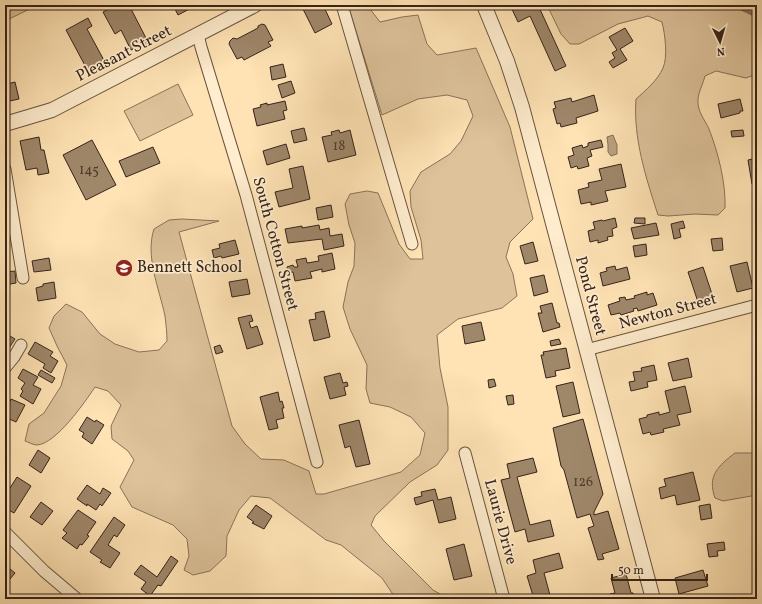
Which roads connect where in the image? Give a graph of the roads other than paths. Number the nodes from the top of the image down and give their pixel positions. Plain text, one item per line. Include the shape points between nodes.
1 (256, 5) edge
2 (342, 5) edge
3 (484, 5) edge
4 (198, 35) junction
5 (5, 124) edge
6 (5, 169) edge
7 (412, 244) dead end
8 (23, 278) dead end
9 (757, 305) edge
10 (21, 345) dead end
11 (586, 350) junction
12 (5, 368) edge
13 (465, 453) dead end
14 (317, 462) dead end
15 (5, 532) edge
16 (78, 599) edge
17 (504, 599) edge
18 (653, 599) edge

1 - 4 street, Pleasant Street
2 - 7 street
3 - 11 street, Pond Street via 507,61 522,107
4 - 5 street, Pleasant Street via 52,110
4 - 14 street, South Cotton Street via 246,195
6 - 8 street
9 - 11 street, Newton Street
10 - 12 street
11 - 18 street, Pond Street
13 - 17 street, Laurie Drive
15 - 16 street via 44,571

